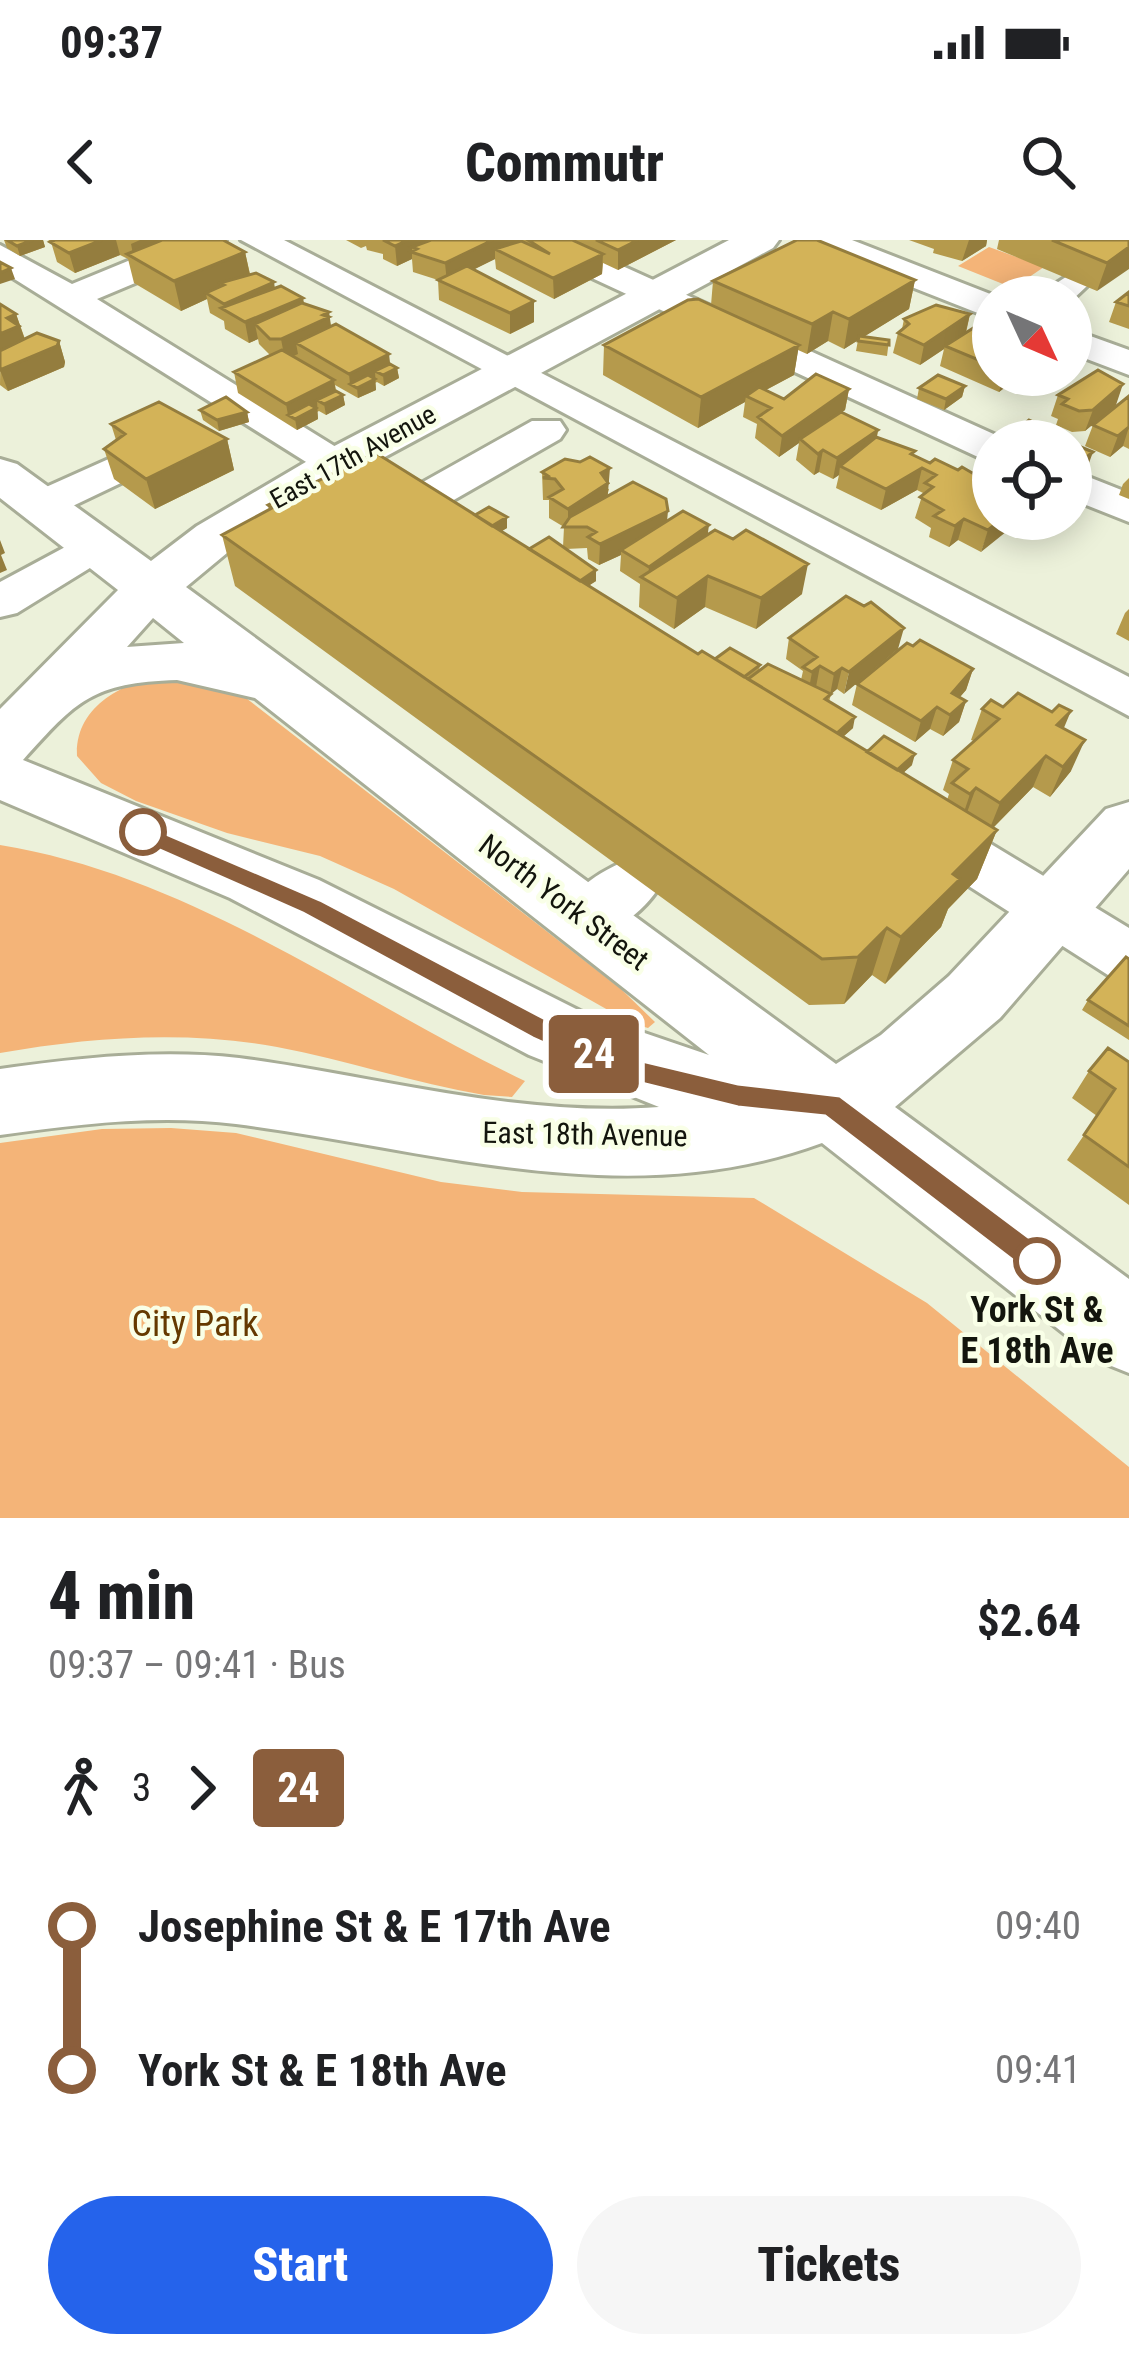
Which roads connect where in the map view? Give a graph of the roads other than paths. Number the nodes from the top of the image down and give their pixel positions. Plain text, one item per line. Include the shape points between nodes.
1 (209, 240) edge
2 (258, 240) edge
3 (537, 240) edge
4 (759, 240) edge
5 (822, 240) edge
6 (0, 255) edge
7 (657, 294) junction
8 (972, 300) edge
9 (77, 303) junction
10 (1092, 348) edge
11 (1129, 363) edge
12 (508, 373) junction
13 (546, 430) dead end
14 (218, 434) edge
15 (972, 438) edge
16 (327, 456) junction
17 (131, 462) edge
18 (0, 474) edge
19 (1092, 492) edge
20 (41, 505) junction
21 (409, 508) junction
22 (1129, 509) edge
23 (449, 532) edge
24 (95, 545) junction
25 (151, 588) junction
26 (0, 602) edge
27 (47, 692) junction
28 (1129, 698) edge
29 (313, 711) junction
30 (0, 746) edge
31 (0, 775) edge
32 (885, 806) edge
33 (1129, 826) edge
34 (1052, 910) junction
35 (1129, 958) edge
36 (0, 1102) edge
37 (830, 1105) junction
38 (1129, 1331) edge

1 - 9 street
2 - 12 street
3 - 7 street
4 - 7 main road, East 17th Avenue
5 - 8 street
6 - 9 street
7 - 12 main road, East 17th Avenue
7 - 15 street
9 - 16 street
10 - 11 street
12 - 16 main road, East 17th Avenue
12 - 28 street
13 - 21 street
14 - 16 street
16 - 21 street
16 - 25 main road, East 17th Avenue
17 - 20 street
18 - 20 main road, North York Street
19 - 22 street
20 - 24 main road, North York Street
21 - 23 street
24 - 25 main road, North York Street
24 - 26 street
25 - 27 main road, East 17th Avenue
25 - 29 main road, North York Street
27 - 29 main road via 117,666 175,658 232,671
27 - 30 main road, East 17th Avenue
29 - 37 main road, North York Street via 610,898
31 - 37 main road via 281,892 634,1071 738,1096
32 - 34 street
33 - 34 main road, East 18th Avenue
34 - 35 street
34 - 37 main road, East 18th Avenue via 927,1039
36 - 37 main road, East 18th Avenue via 124,1088 214,1090 463,1131 643,1141 740,1130
37 - 38 main road, North York Street

